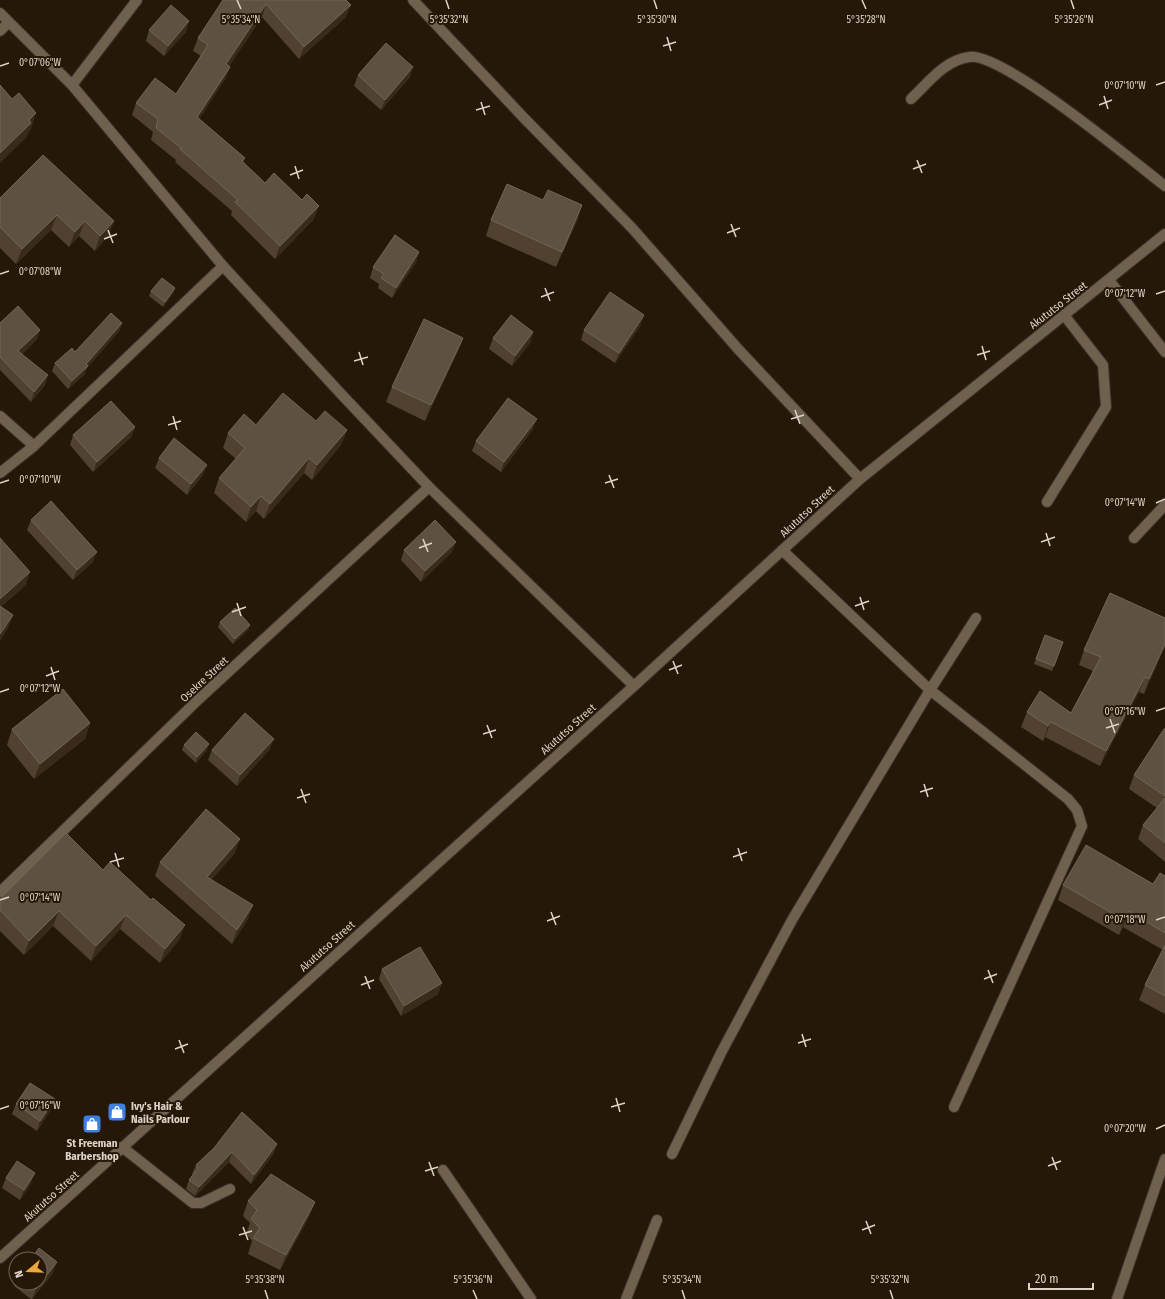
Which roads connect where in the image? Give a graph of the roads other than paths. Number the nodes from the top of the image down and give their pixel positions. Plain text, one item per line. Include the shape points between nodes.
1 (137, 0) edge
2 (413, 0) edge
3 (0, 12) edge
4 (9, 22) junction
5 (0, 31) edge
6 (72, 85) junction
7 (911, 99) dead end
8 (1165, 186) edge
9 (1165, 234) edge
10 (223, 266) junction
11 (1109, 280) junction
12 (1064, 315) junction
13 (1165, 352) edge
14 (0, 416) edge
15 (34, 446) junction
16 (0, 473) edge
17 (860, 479) junction
18 (429, 487) junction
19 (1047, 502) dead end
20 (1165, 505) edge
21 (1134, 538) dead end
22 (782, 550) junction
23 (976, 618) dead end
24 (634, 686) junction
25 (930, 690) junction
26 (0, 892) edge
27 (954, 1107) dead end
28 (122, 1147) junction
29 (672, 1154) dead end
30 (1165, 1159) edge
31 (444, 1170) dead end
32 (230, 1189) dead end
33 (657, 1220) dead end
34 (0, 1258) edge
35 (531, 1299) edge
36 (626, 1299) edge
37 (1117, 1299) edge

1 - 6 street
2 - 17 street via 632,228 739,350
3 - 4 street
4 - 5 street
4 - 6 street
6 - 10 street
7 - 8 street via 949,64 970,56 995,63 1027,81
9 - 11 street, Akututso Street
10 - 15 street
10 - 18 street
11 - 12 street, Akututso Street
11 - 13 street
12 - 17 street, Akututso Street
12 - 19 street via 1103,365 1106,407
14 - 15 street
15 - 16 street
17 - 22 street, Akututso Street
18 - 24 street
18 - 26 street, Osekre Street via 206,693
20 - 21 street
22 - 24 street, Akututso Street
22 - 25 street
23 - 25 street
24 - 28 street, Akututso Street
25 - 27 street via 1068,798 1077,810 1082,826
25 - 29 street via 792,920 721,1053
28 - 32 street via 193,1203 200,1203
28 - 34 street, Akututso Street
30 - 37 street
31 - 35 street
33 - 36 street

